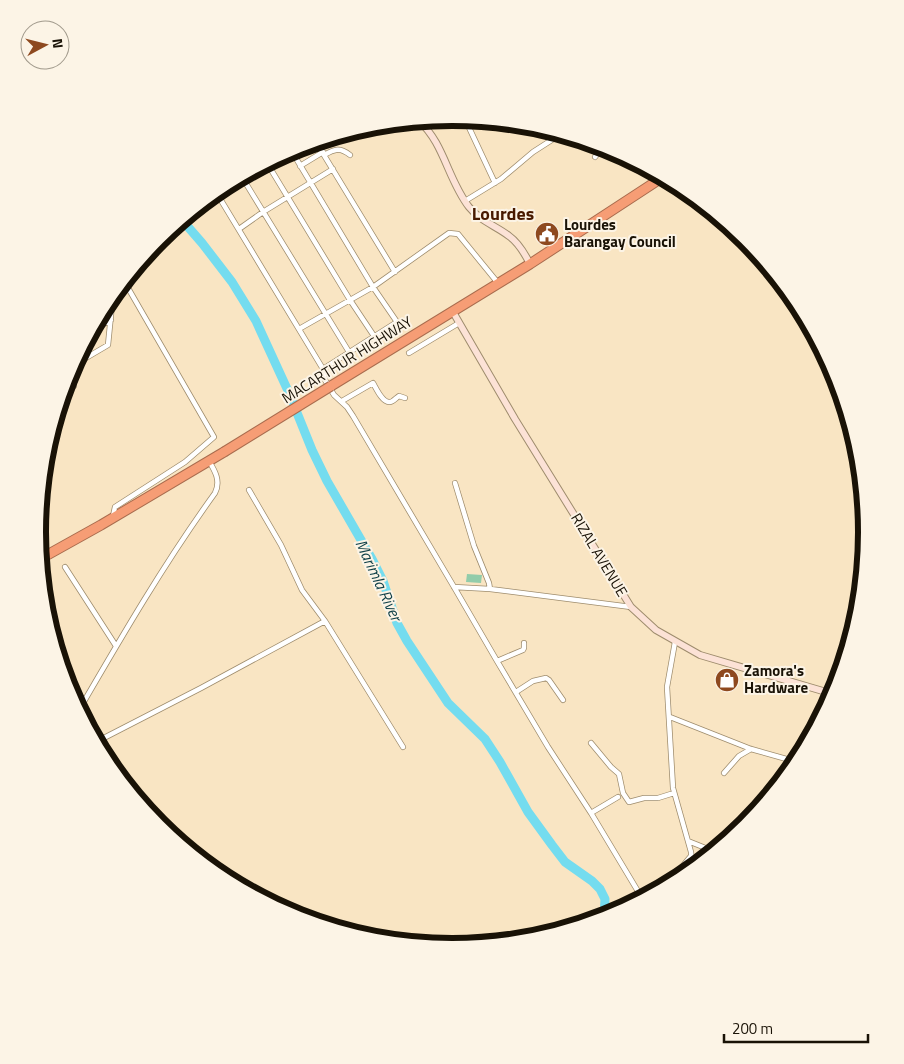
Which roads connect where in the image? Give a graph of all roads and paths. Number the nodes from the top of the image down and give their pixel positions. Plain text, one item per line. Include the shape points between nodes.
1 (424, 127) edge
2 (469, 127) edge
3 (553, 139) edge
4 (320, 149) edge
5 (323, 154) junction
6 (598, 154) edge
7 (350, 155) dead end
8 (595, 157) dead end
9 (295, 158) edge
10 (300, 166) junction
11 (271, 169) edge
12 (333, 169) junction
13 (656, 181) edge
14 (246, 183) edge
15 (310, 183) junction
16 (495, 183) junction
17 (288, 198) junction
18 (221, 199) edge
19 (465, 201) junction
20 (262, 212) junction
21 (239, 229) junction
22 (530, 264) junction
23 (396, 272) junction
24 (498, 283) junction
25 (373, 286) junction
26 (128, 287) edge
27 (350, 300) junction
28 (112, 312) edge
29 (453, 312) junction
30 (326, 315) junction
31 (111, 320) junction
32 (105, 323) edge
33 (459, 323) junction
34 (299, 329) junction
35 (374, 336) junction
36 (348, 352) junction
37 (409, 354) dead end
38 (86, 357) edge
39 (323, 369) junction
40 (405, 398) dead end
41 (342, 401) junction
42 (209, 461) junction
43 (455, 483) dead end
44 (249, 490) dead end
45 (113, 518) junction
46 (47, 555) edge
47 (65, 567) dead end
48 (454, 587) junction
49 (490, 589) junction
50 (631, 607) junction
51 (325, 621) junction
52 (675, 642) junction
53 (524, 643) dead end
54 (116, 646) junction
55 (496, 661) junction
56 (516, 692) junction
57 (825, 692) edge
58 (563, 700) dead end
59 (84, 702) edge
60 (670, 717) junction
61 (103, 738) edge
62 (591, 744) dead end
63 (402, 747) dead end
64 (751, 749) junction
65 (787, 759) edge
66 (724, 773) dead end
67 (674, 793) junction
68 (618, 797) dead end
69 (591, 813) junction
70 (688, 841) junction
71 (706, 848) edge
72 (691, 856) junction
73 (692, 859) edge
74 (684, 864) edge
75 (638, 892) edge

1 - 19 street via 434,138
2 - 16 street
3 - 16 street
4 - 5 street
5 - 7 street via 335,149
5 - 10 street
5 - 12 street
6 - 8 street
9 - 10 street
10 - 15 street
11 - 17 street
12 - 15 street
12 - 23 street
13 - 22 highway, MACARTHUR HIGHWAY
14 - 20 street
15 - 17 street
15 - 25 street
16 - 19 street
17 - 20 street
17 - 27 street
18 - 21 street
19 - 22 street via 478,216 515,242
20 - 21 street
20 - 30 street
21 - 34 street
22 - 24 highway, MACARTHUR HIGHWAY
23 - 24 street via 442,238 454,233
23 - 25 street
24 - 29 highway, MACARTHUR HIGHWAY
25 - 27 street
25 - 35 street via 398,322
26 - 45 street via 214,437 185,462 115,507
27 - 30 street
27 - 35 street
28 - 31 street
29 - 33 street, RIZAL AVENUE
29 - 42 highway, MACARTHUR HIGHWAY, bridge
30 - 34 street
30 - 36 street
31 - 32 street
31 - 38 street via 108,345
33 - 37 street
33 - 50 street, RIZAL AVENUE
34 - 39 street
35 - 36 street
36 - 39 street
39 - 41 street via 325,380
40 - 41 street via 399,396 388,402 373,383
41 - 48 street
42 - 45 highway, MACARTHUR HIGHWAY
42 - 54 street via 218,489
43 - 49 street
44 - 51 street via 281,545 302,590
45 - 46 highway, MACARTHUR HIGHWAY
47 - 54 street
48 - 49 street
48 - 55 street
49 - 50 street
50 - 52 street, RIZAL AVENUE via 651,627
51 - 61 street
51 - 63 street
52 - 57 street, RIZAL AVENUE via 711,659
52 - 60 street via 667,688
53 - 55 street via 523,650
54 - 59 street
55 - 56 street
56 - 58 street via 533,681 546,678
56 - 69 street
60 - 64 street
60 - 67 street
62 - 67 street via 619,774 623,793 629,802
64 - 65 street
64 - 66 street via 739,756
67 - 70 street
68 - 69 street
69 - 75 street
70 - 71 street
70 - 72 street
72 - 73 street
72 - 74 street

